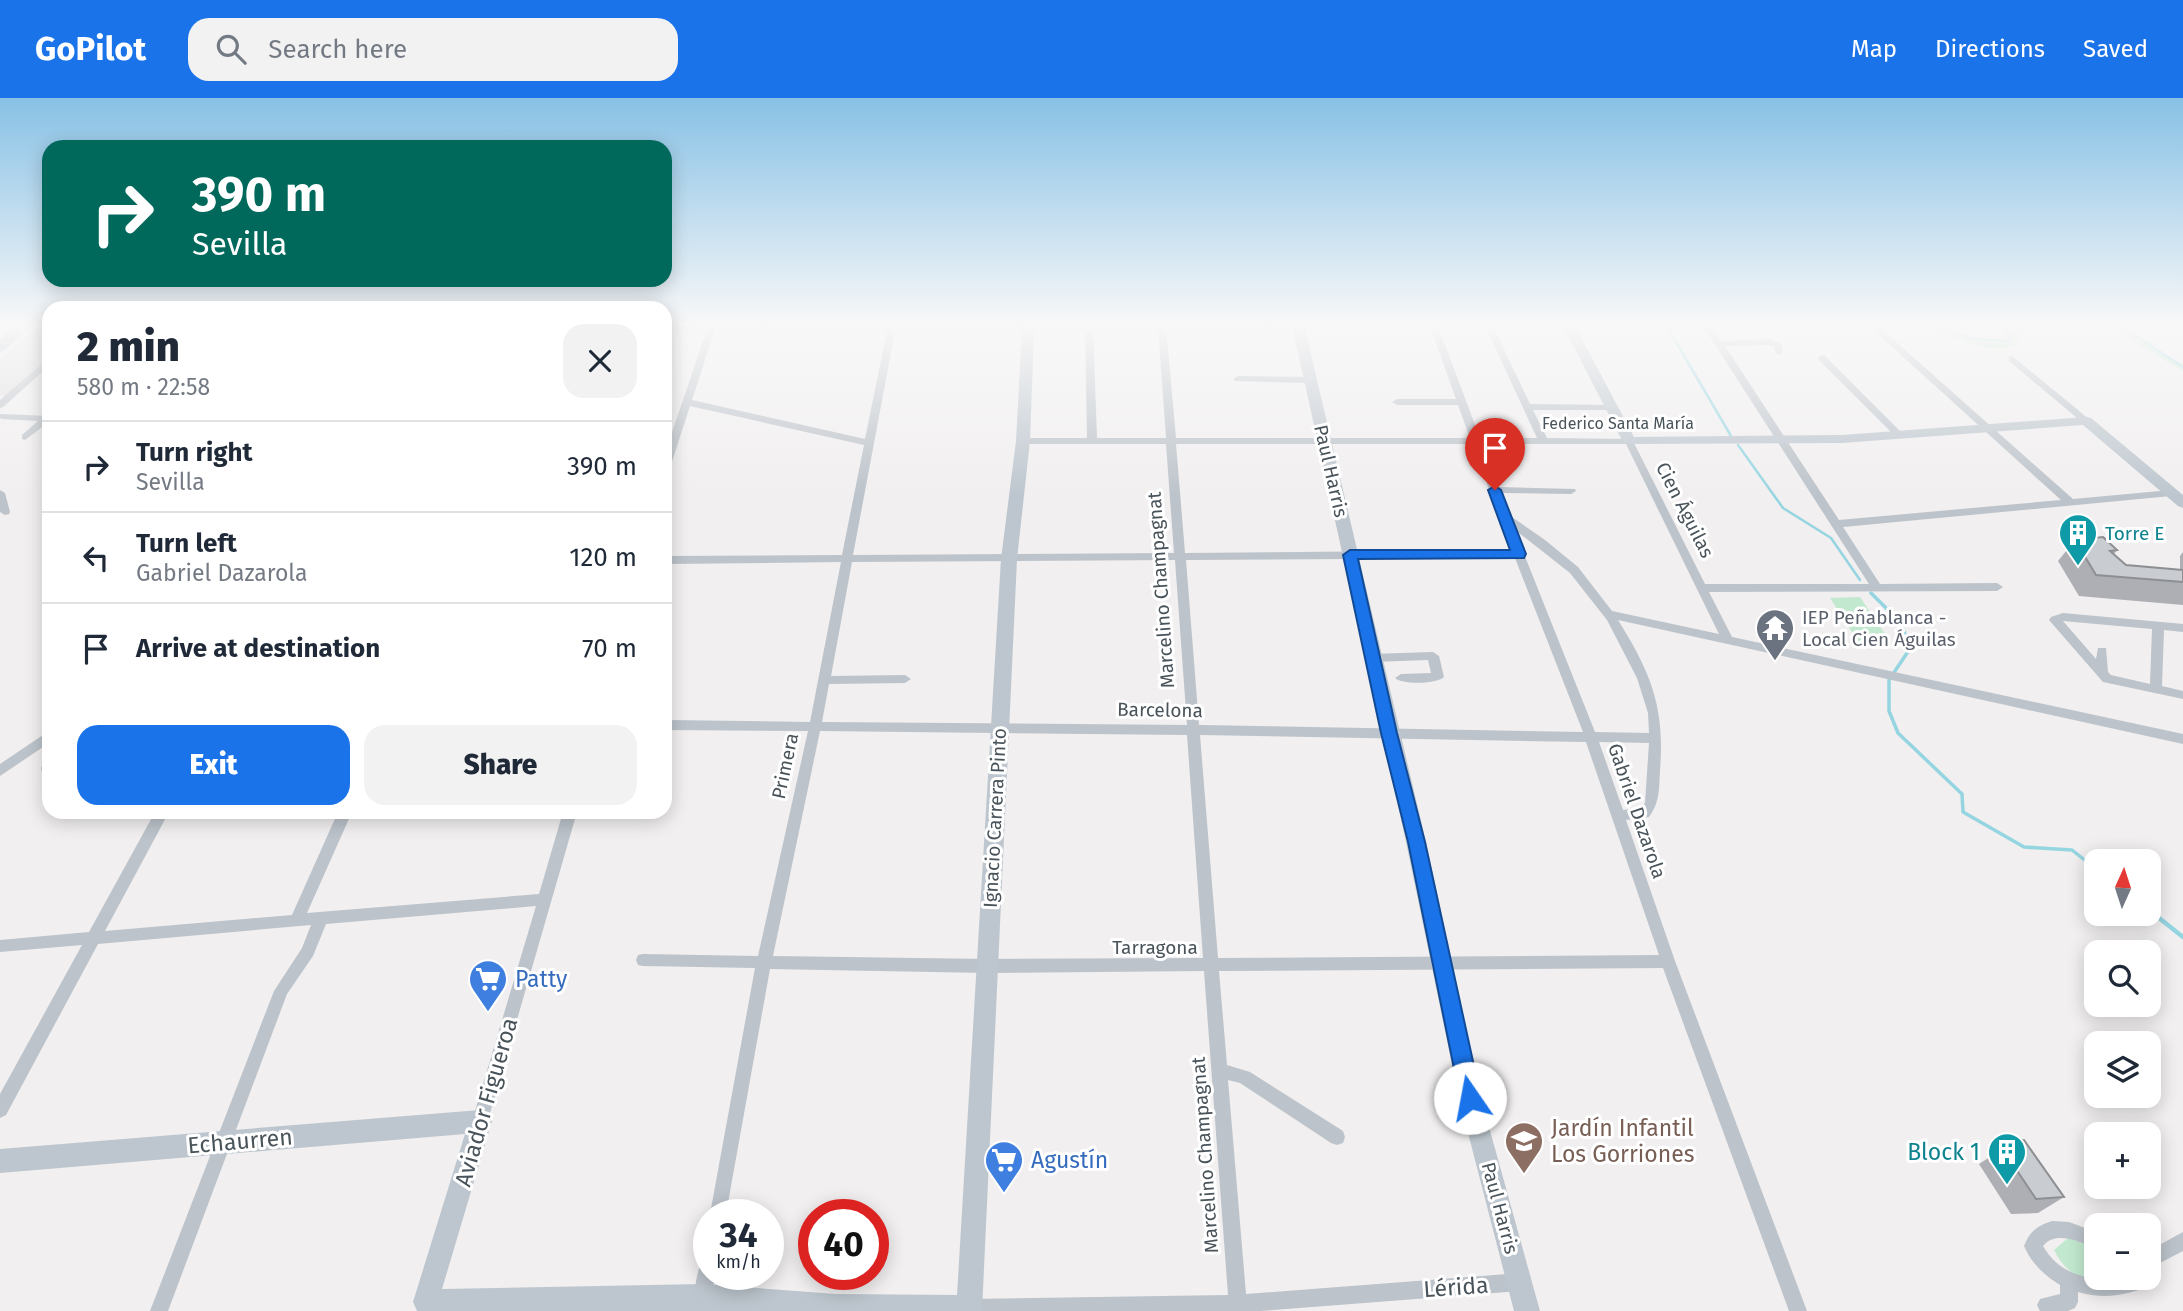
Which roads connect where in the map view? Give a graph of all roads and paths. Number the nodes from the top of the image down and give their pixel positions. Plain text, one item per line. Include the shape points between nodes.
1 (25, 383) edge
2 (693, 383) edge
3 (880, 383) edge
4 (1026, 383) edge
5 (1166, 383) edge
6 (1311, 383) edge
7 (1456, 383) edge
8 (1517, 383) edge
9 (1598, 383) edge
10 (1743, 383) edge
11 (1847, 383) edge
12 (1937, 383) edge
13 (2040, 383) edge
14 (1090, 384) joint
15 (1102, 384) dead end
16 (687, 402) junction
17 (1397, 402) dead end
18 (1463, 402) junction
19 (0, 405) edge
20 (1529, 407) junction
21 (1611, 407) junction
22 (1, 416) edge
23 (42, 419) edge
24 (2086, 421) junction
25 (42, 424) edge
26 (1988, 428) junction
27 (672, 430) edge
28 (678, 430) junction
29 (1899, 435) junction
30 (25, 437) dead end
31 (1324, 440) junction
32 (1171, 441) junction
33 (1476, 441) junction
34 (1543, 441) junction
35 (1629, 441) junction
36 (1780, 441) junction
37 (1023, 442) junction
38 (1092, 442) junction
39 (868, 443) junction
40 (672, 448) edge
41 (1495, 490) junction
42 (1571, 491) dead end
43 (0, 493) edge
44 (2171, 493) junction
45 (2071, 503) junction
46 (2183, 503) edge
47 (5, 512) dead end
48 (1504, 517) junction
49 (1834, 523) junction
50 (1519, 554) junction
51 (1350, 555) junction
52 (1180, 556) junction
53 (847, 558) junction
54 (1009, 559) junction
55 (672, 560) edge
56 (1876, 586) junction
57 (1997, 587) dead end
58 (1703, 588) junction
59 (1607, 614) junction
60 (2158, 626) junction
61 (2183, 628) edge
62 (1727, 639) junction
63 (2102, 651) dead end
64 (1372, 658) junction
65 (2102, 674) junction
66 (1401, 678) dead end
67 (905, 679) dead end
68 (824, 680) junction
69 (2156, 690) junction
70 (2183, 695) edge
71 (672, 725) edge
72 (815, 726) junction
73 (1000, 728) junction
74 (1193, 730) junction
75 (1389, 733) junction
76 (1591, 737) junction
77 (1654, 738) junction
78 (2183, 738) edge
79 (42, 741) edge
80 (0, 771) edge
81 (1618, 816) junction
82 (158, 819) edge
83 (342, 819) edge
84 (568, 819) edge
85 (545, 900) junction
86 (321, 918) junction
87 (297, 919) junction
88 (93, 938) junction
89 (0, 946) edge
90 (643, 960) dead end
91 (764, 961) junction
92 (1668, 961) junction
93 (1441, 962) junction
94 (987, 966) junction
95 (1211, 966) junction
96 (1219, 1070) junction
97 (0, 1110) edge
98 (480, 1121) junction
99 (1337, 1137) dead end
100 (221, 1143) junction
101 (0, 1161) edge
102 (721, 1199) edge
103 (2084, 1236) edge
104 (2183, 1241) edge
105 (2161, 1251) edge
106 (2070, 1279) junction
107 (1520, 1282) junction
108 (2084, 1286) edge
109 (704, 1290) edge
110 (703, 1297) junction
111 (2046, 1305) dead end
112 (425, 1307) edge
113 (1237, 1307) edge
114 (969, 1310) edge
115 (159, 1311) edge
116 (1527, 1311) edge
117 (1798, 1311) edge

1 - 19 street
2 - 16 street
3 - 39 street, Primera
4 - 37 street, Ignacio Carrera Pinto
5 - 32 street, Marcelino Champagnat
6 - 31 street, Paul Harris
7 - 18 street, Gabriel Dazarola
8 - 20 street
9 - 21 street, Cien Águilas
10 - 36 street
11 - 29 street
12 - 26 street
13 - 24 street
14 - 15 street
14 - 38 street
16 - 28 street
16 - 39 street
17 - 18 street
18 - 33 street, Gabriel Dazarola
20 - 21 street
20 - 34 street
21 - 35 street, Cien Águilas
22 - 23 street
24 - 26 street, Federico Santa María
24 - 44 street
25 - 30 street
26 - 29 street, Federico Santa María
26 - 45 street
27 - 28 street
28 - 40 street
29 - 36 street, Federico Santa María
31 - 32 street, Federico Santa María
31 - 33 street, Federico Santa María
31 - 51 street, Paul Harris
32 - 38 street, Federico Santa María
32 - 52 street, Marcelino Champagnat
33 - 34 street, Federico Santa María
33 - 41 street, Gabriel Dazarola
34 - 35 street, Federico Santa María
35 - 36 street, Federico Santa María
35 - 58 street, Cien Águilas
36 - 49 street
37 - 38 street, Federico Santa María
37 - 54 street, Ignacio Carrera Pinto
39 - 53 street, Primera
41 - 42 street
41 - 48 street, Gabriel Dazarola
43 - 47 street
44 - 45 street
44 - 46 street
45 - 49 street
48 - 50 street, Gabriel Dazarola
48 - 59 street via 1575,571
49 - 56 street
50 - 51 street
50 - 76 street, Gabriel Dazarola
51 - 52 street
51 - 64 street, Paul Harris
52 - 54 street
52 - 74 street, Marcelino Champagnat
53 - 54 street
53 - 55 street
53 - 68 street, Primera
54 - 73 street, Ignacio Carrera Pinto
56 - 57 street
56 - 58 street
58 - 62 street, Cien Águilas
59 - 62 street
59 - 77 street via 1651,695
60 - 61 street
60 - 65 street via 2056,618
60 - 69 street
62 - 78 street
63 - 65 street
64 - 66 street via 1433,656 1438,677
64 - 75 street, Paul Harris
65 - 69 street via 2112,681
67 - 68 street
68 - 72 street, Primera
69 - 70 street
71 - 72 street, Barcelona
72 - 73 street, Barcelona
72 - 91 street, Primera
73 - 74 street, Barcelona
73 - 94 street, Ignacio Carrera Pinto
74 - 75 street, Barcelona
74 - 95 street, Marcelino Champagnat
75 - 76 street, Barcelona
75 - 93 street, Paul Harris
76 - 77 street, Barcelona
76 - 81 street, Gabriel Dazarola
77 - 81 street via 1651,804 1636,815
79 - 80 street
81 - 92 street, Gabriel Dazarola
82 - 88 street
83 - 87 street
84 - 85 street, Aviador Figueroa
85 - 86 street
85 - 98 street, Aviador Figueroa
86 - 87 street
86 - 100 street via 308,951 281,990
87 - 88 street
88 - 89 street
88 - 97 street
90 - 91 street, Tarragona
91 - 94 street, Tarragona
91 - 102 street, Primera
92 - 93 street, Tarragona
92 - 117 street, Gabriel Dazarola
93 - 95 street, Tarragona
93 - 107 street, Paul Harris via 1470,1098
94 - 95 street, Tarragona
94 - 114 street, Ignacio Carrera Pinto
95 - 96 street, Marcelino Champagnat
96 - 99 street via 1244,1077
96 - 113 street, Marcelino Champagnat
98 - 100 street, Echaurren
98 - 112 street, Aviador Figueroa
100 - 101 street, Echaurren
100 - 115 street
103 - 106 street via 2048,1228 2037,1235 2033,1246 2040,1260
104 - 105 street
106 - 108 street
106 - 111 street via 2069,1302
107 - 113 street, Lérida
107 - 116 street, Paul Harris
109 - 110 street
110 - 112 street, Lérida
110 - 114 street, Lérida
113 - 114 street, Lérida

